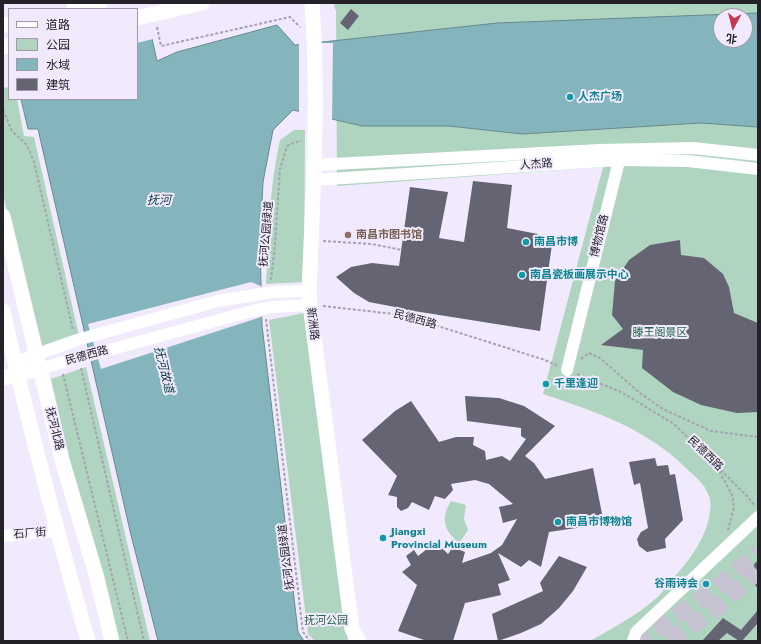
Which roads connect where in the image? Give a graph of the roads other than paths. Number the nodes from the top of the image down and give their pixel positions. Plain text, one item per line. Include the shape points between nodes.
1 (100, 3) edge
2 (312, 3) edge
3 (194, 4) edge
4 (78, 8) edge
5 (138, 18) edge
6 (620, 155) junction
7 (758, 156) edge
8 (758, 169) edge
9 (314, 173) junction
10 (3, 216) edge
11 (310, 298) junction
12 (3, 311) edge
13 (38, 362) junction
14 (567, 370) road end
15 (12, 372) edge
16 (758, 517) edge
17 (57, 531) junction
18 (3, 536) edge
19 (88, 641) edge
20 (112, 641) edge
21 (359, 641) edge
22 (633, 641) edge

1 - 4 main road
2 - 9 main road, 新洲路 via 315,39 308,130
3 - 5 main road via 160,18
6 - 7 street, 人杰路 via 693,148
6 - 8 street, 人杰路
6 - 9 street, 人杰路
6 - 14 street, 博物馆路
9 - 11 main road, 新洲路
10 - 13 main road, 抚河北路
11 - 13 street, 民德西路 via 252,311 60,363
11 - 13 street, 民德西路 via 272,286 56,347
11 - 21 main road, 新洲路 via 352,629
12 - 15 main road, 抚河北路
13 - 15 main road
13 - 20 main road, 抚河北路
15 - 17 main road, 抚河北路
16 - 22 street via 636,632
17 - 18 street, 石厂街
17 - 19 main road, 抚河北路

